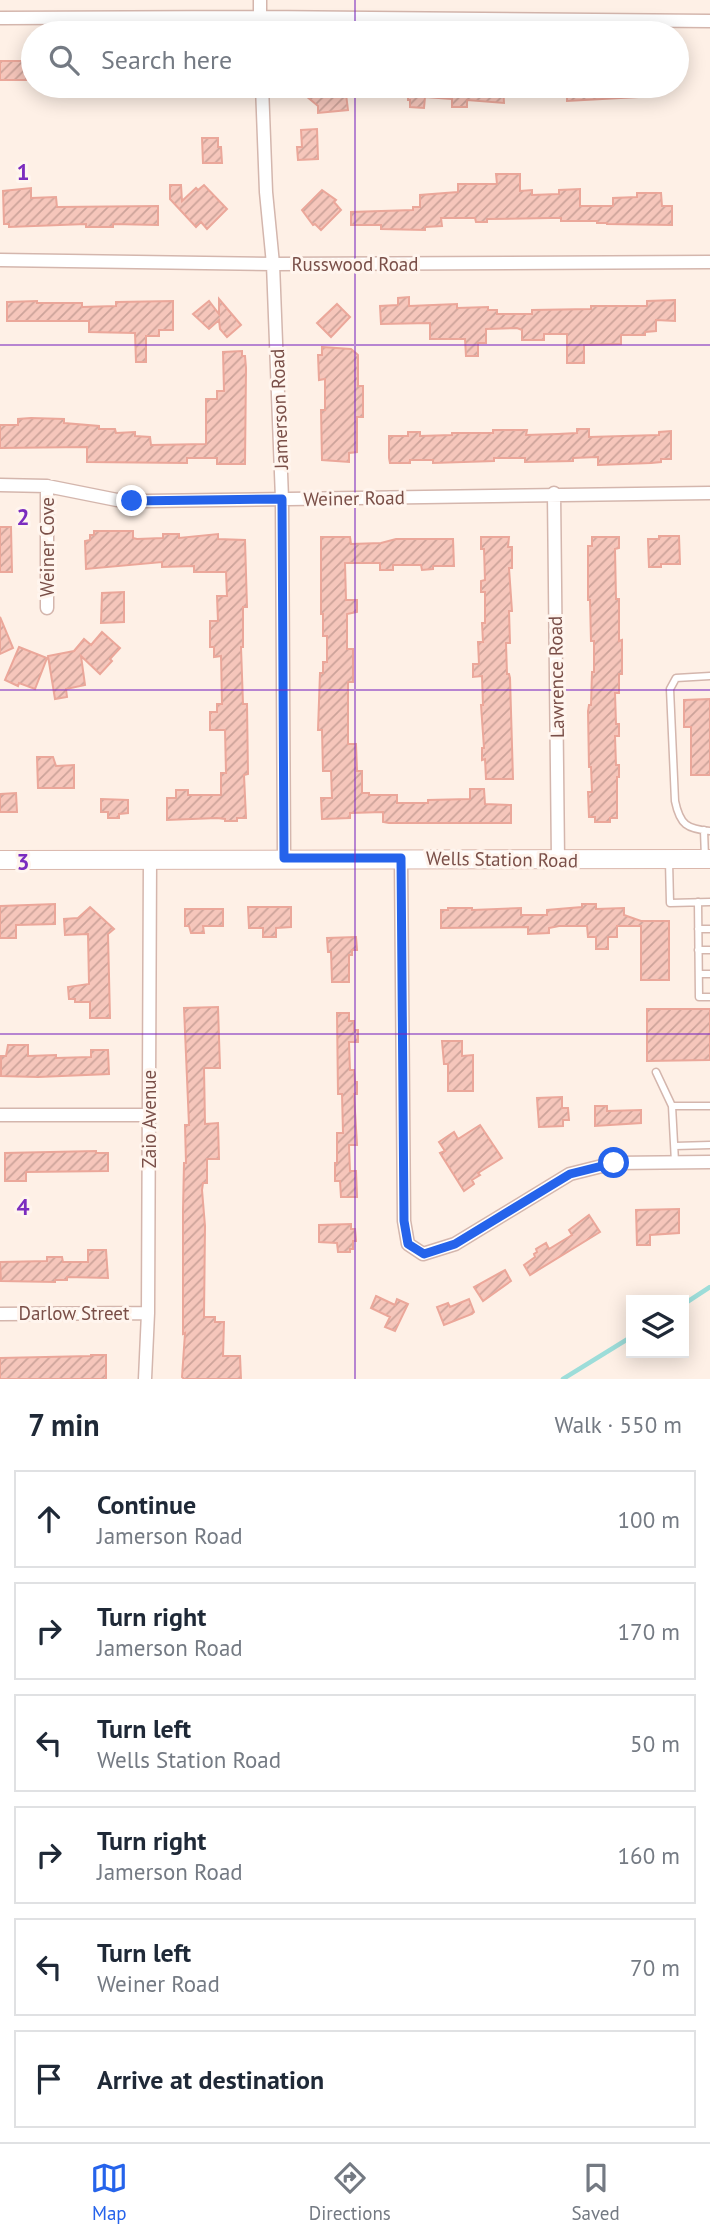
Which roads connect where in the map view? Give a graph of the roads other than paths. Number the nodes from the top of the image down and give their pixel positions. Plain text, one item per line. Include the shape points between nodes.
1 (260, 0) edge
2 (260, 17) junction
3 (0, 18) edge
4 (260, 21) edge
5 (710, 21) edge
6 (262, 98) edge
7 (0, 260) edge
8 (710, 262) edge
9 (273, 264) junction
10 (0, 485) edge
11 (47, 486) junction
12 (710, 493) edge
13 (554, 494) junction
14 (282, 499) junction
15 (47, 608) dead end
16 (710, 676) edge
17 (707, 830) edge
18 (284, 858) junction
19 (401, 858) junction
20 (150, 859) junction
21 (0, 860) edge
22 (558, 860) junction
23 (669, 860) junction
24 (707, 860) edge
25 (698, 902) junction
26 (710, 902) edge
27 (698, 929) junction
28 (710, 929) edge
29 (698, 950) junction
30 (710, 950) edge
31 (699, 974) junction
32 (710, 974) edge
33 (710, 997) edge
34 (656, 1072) dead end
35 (672, 1106) junction
36 (710, 1106) edge
37 (0, 1115) edge
38 (149, 1115) junction
39 (710, 1145) edge
40 (675, 1146) junction
41 (675, 1162) junction
42 (710, 1162) edge
43 (148, 1313) junction
44 (0, 1314) edge
45 (145, 1379) edge

1 - 2 street
2 - 3 street
2 - 4 street
2 - 5 street
6 - 9 street, Jamerson Road
7 - 9 street, Russwood Road
8 - 9 street, Russwood Road
9 - 14 street, Jamerson Road
10 - 11 street, Weiner Road
11 - 14 street, Weiner Road via 132,501
11 - 15 street, Weiner Cove
12 - 13 street, Weiner Road
13 - 14 street, Weiner Road
13 - 22 street, Lawrence Road
14 - 18 street, Jamerson Road
16 - 17 lane via 676,678 670,689 677,814 691,829
17 - 24 lane
18 - 19 street, Wells Station Road
18 - 20 street, Wells Station Road
19 - 22 street, Wells Station Road
19 - 41 street via 404,1221 408,1244 424,1254 455,1244 570,1174 614,1163
20 - 21 street, Wells Station Road
20 - 38 street, Zaio Avenue
22 - 23 street, Wells Station Road
23 - 24 street, Wells Station Road
23 - 25 lane via 670,903
25 - 26 lane
25 - 27 lane
27 - 28 lane
27 - 29 lane
29 - 30 lane
29 - 31 lane
31 - 32 lane
31 - 33 lane via 699,997
34 - 35 lane
35 - 36 lane
35 - 40 lane
37 - 38 street
38 - 43 street, Zaio Avenue
39 - 40 lane
40 - 41 lane
41 - 42 street
43 - 44 street, Darlow Street
43 - 45 street, Zaio Avenue

